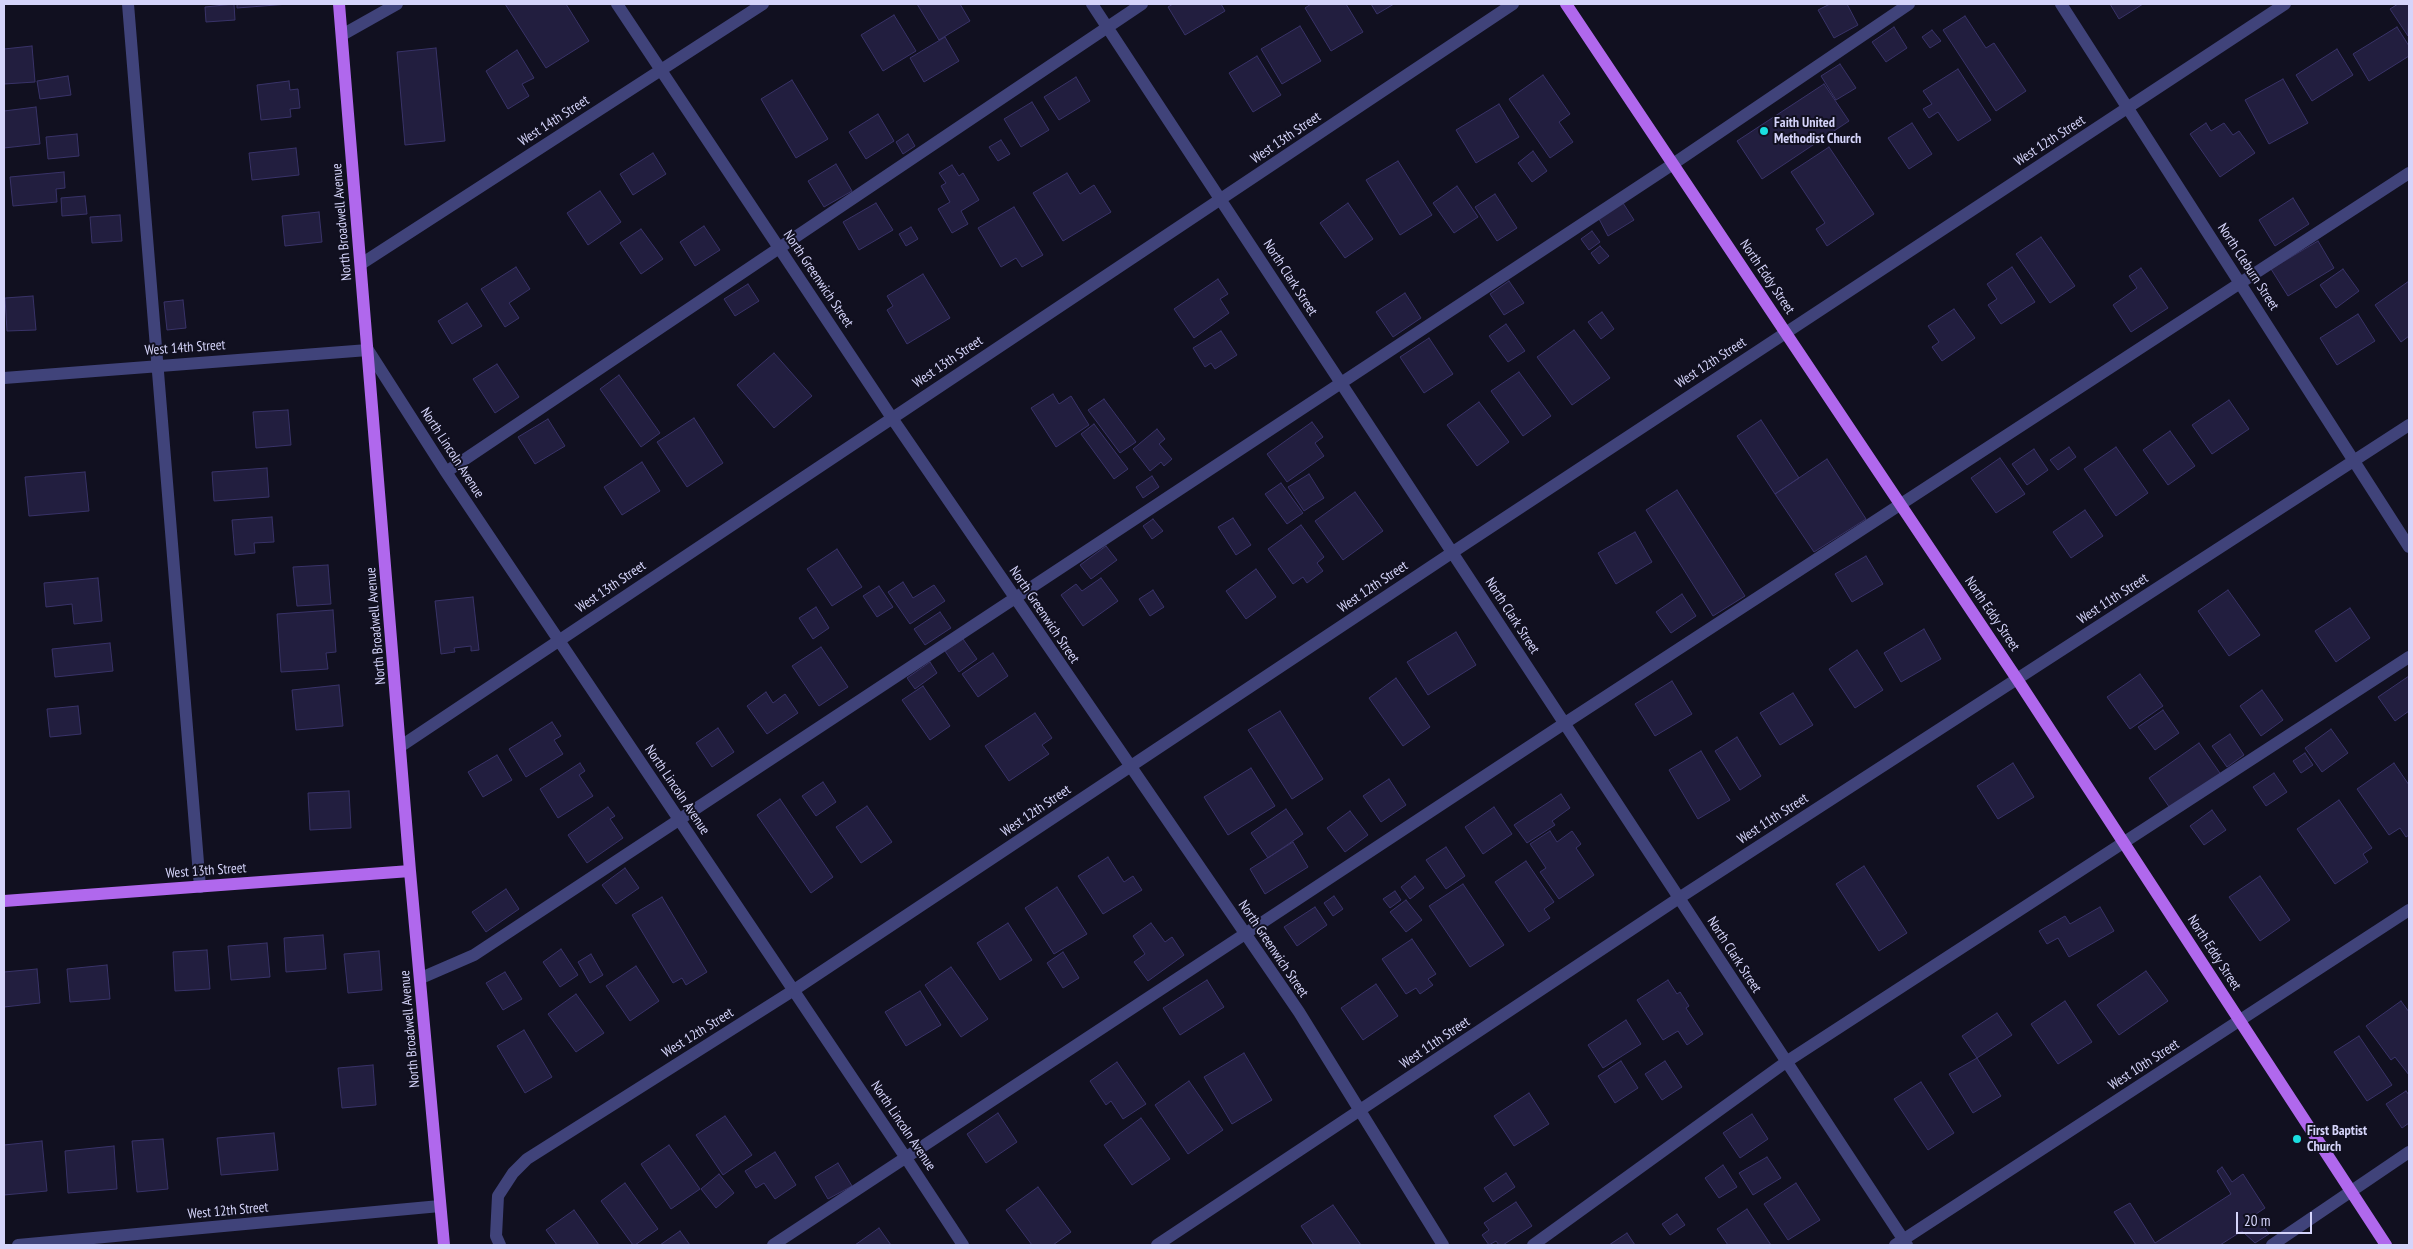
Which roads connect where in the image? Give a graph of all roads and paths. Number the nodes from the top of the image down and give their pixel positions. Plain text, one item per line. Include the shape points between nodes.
1 (128, 4) edge
2 (339, 4) edge
3 (397, 4) edge
4 (617, 4) edge
5 (762, 4) edge
6 (1092, 4) edge
7 (1142, 4) edge
8 (1513, 4) edge
9 (1566, 4) edge
10 (1909, 4) edge
11 (2061, 4) edge
12 (2285, 4) edge
13 (1108, 27) junction
14 (342, 35) junction
15 (661, 70) junction
16 (2128, 107) junction
17 (1673, 164) junction
18 (2409, 173) edge
19 (1220, 199) junction
20 (779, 248) junction
21 (361, 264) junction
22 (2241, 283) junction
23 (1786, 332) junction
24 (368, 350) junction
25 (158, 365) junction
26 (4, 378) edge
27 (1341, 382) junction
28 (892, 418) junction
29 (2409, 425) edge
30 (2354, 461) junction
31 (446, 472) junction
32 (1901, 504) junction
33 (2409, 547) edge
34 (1452, 552) junction
35 (1014, 598) junction
36 (559, 640) junction
37 (2409, 657) edge
38 (2017, 679) junction
39 (1565, 723) junction
40 (401, 746) junction
41 (1130, 767) junction
42 (679, 819) junction
43 (2124, 843) junction
44 (410, 871) junction
45 (200, 886) junction
46 (1679, 898) junction
47 (4, 901) edge
48 (2409, 910) edge
49 (1245, 934) junction
50 (420, 978) junction
51 (794, 990) junction
52 (2240, 1021) junction
53 (1786, 1062) junction
54 (1360, 1112) junction
55 (2409, 1152) edge
56 (906, 1158) junction
57 (2350, 1191) junction
58 (440, 1206) junction
59 (1902, 1243) edge
60 (18, 1245) edge
61 (444, 1245) edge
62 (500, 1245) edge
63 (773, 1245) edge
64 (963, 1245) edge
65 (1157, 1245) edge
66 (1443, 1245) edge
67 (1533, 1245) edge
68 (2272, 1245) edge
69 (2386, 1245) edge

1 - 25 street
2 - 14 main road, North Broadwell Avenue
3 - 14 street
4 - 15 street, North Greenwich Street
5 - 15 street, West 14th Street
6 - 13 street, North Clark Street
7 - 13 street
8 - 19 street, West 13th Street
9 - 17 main road, North Eddy Street
10 - 17 street
11 - 16 street, North Cleburn Street
12 - 16 street, West 12th Street
13 - 19 street, North Clark Street
13 - 20 street
14 - 21 main road, North Broadwell Avenue
15 - 20 street, North Greenwich Street
15 - 21 street, West 14th Street
16 - 22 street, North Cleburn Street
16 - 23 street, West 12th Street
17 - 23 main road, North Eddy Street
17 - 27 street
18 - 22 street
19 - 27 street, North Clark Street
19 - 28 street, West 13th Street
20 - 28 street, North Greenwich Street
20 - 31 street
21 - 24 main road, North Broadwell Avenue
22 - 30 street, North Cleburn Street
22 - 32 street
23 - 32 main road, North Eddy Street
23 - 34 street, West 12th Street
24 - 25 street, West 14th Street
24 - 31 street, North Lincoln Avenue
24 - 40 main road, North Broadwell Avenue
25 - 26 street, West 14th Street
25 - 45 street
27 - 34 street, North Clark Street
27 - 35 street
28 - 35 street, North Greenwich Street
28 - 36 street, West 13th Street
29 - 30 street, West 11th Street
30 - 33 street, North Cleburn Street
30 - 38 street, West 11th Street
31 - 36 street, North Lincoln Avenue
32 - 38 main road, North Eddy Street
32 - 39 street
34 - 39 street, North Clark Street
34 - 41 street, West 12th Street
35 - 41 street, North Greenwich Street
35 - 42 street
36 - 40 street, West 13th Street
36 - 42 street, North Lincoln Avenue
37 - 43 street
38 - 43 main road, North Eddy Street
38 - 46 street, West 11th Street
39 - 46 street, North Clark Street
39 - 49 street
40 - 44 main road, North Broadwell Avenue
41 - 49 street, North Greenwich Street
41 - 51 street, West 12th Street
42 - 50 street via 474,954
42 - 51 street, North Lincoln Avenue
43 - 52 main road, North Eddy Street
43 - 53 street
44 - 45 main road, West 13th Street
44 - 50 main road, North Broadwell Avenue
45 - 47 main road, West 13th Street
46 - 53 street, North Clark Street
46 - 54 street, West 11th Street
48 - 52 street, West 10th Street
49 - 54 street, North Greenwich Street via 1299,1012
49 - 56 street
50 - 58 main road, North Broadwell Avenue
51 - 56 street, North Lincoln Avenue
51 - 62 street, West 12th Street via 527,1159 513,1172 498,1196 496,1236
52 - 57 main road, North Eddy Street
52 - 59 street, West 10th Street
53 - 59 street, North Clark Street
53 - 67 street
54 - 65 street, West 11th Street
54 - 66 street, North Greenwich Street
55 - 57 street
56 - 63 street
56 - 64 street, North Lincoln Avenue
57 - 68 street
57 - 69 main road, North Eddy Street
58 - 60 street, West 12th Street
58 - 61 main road, North Broadwell Avenue

